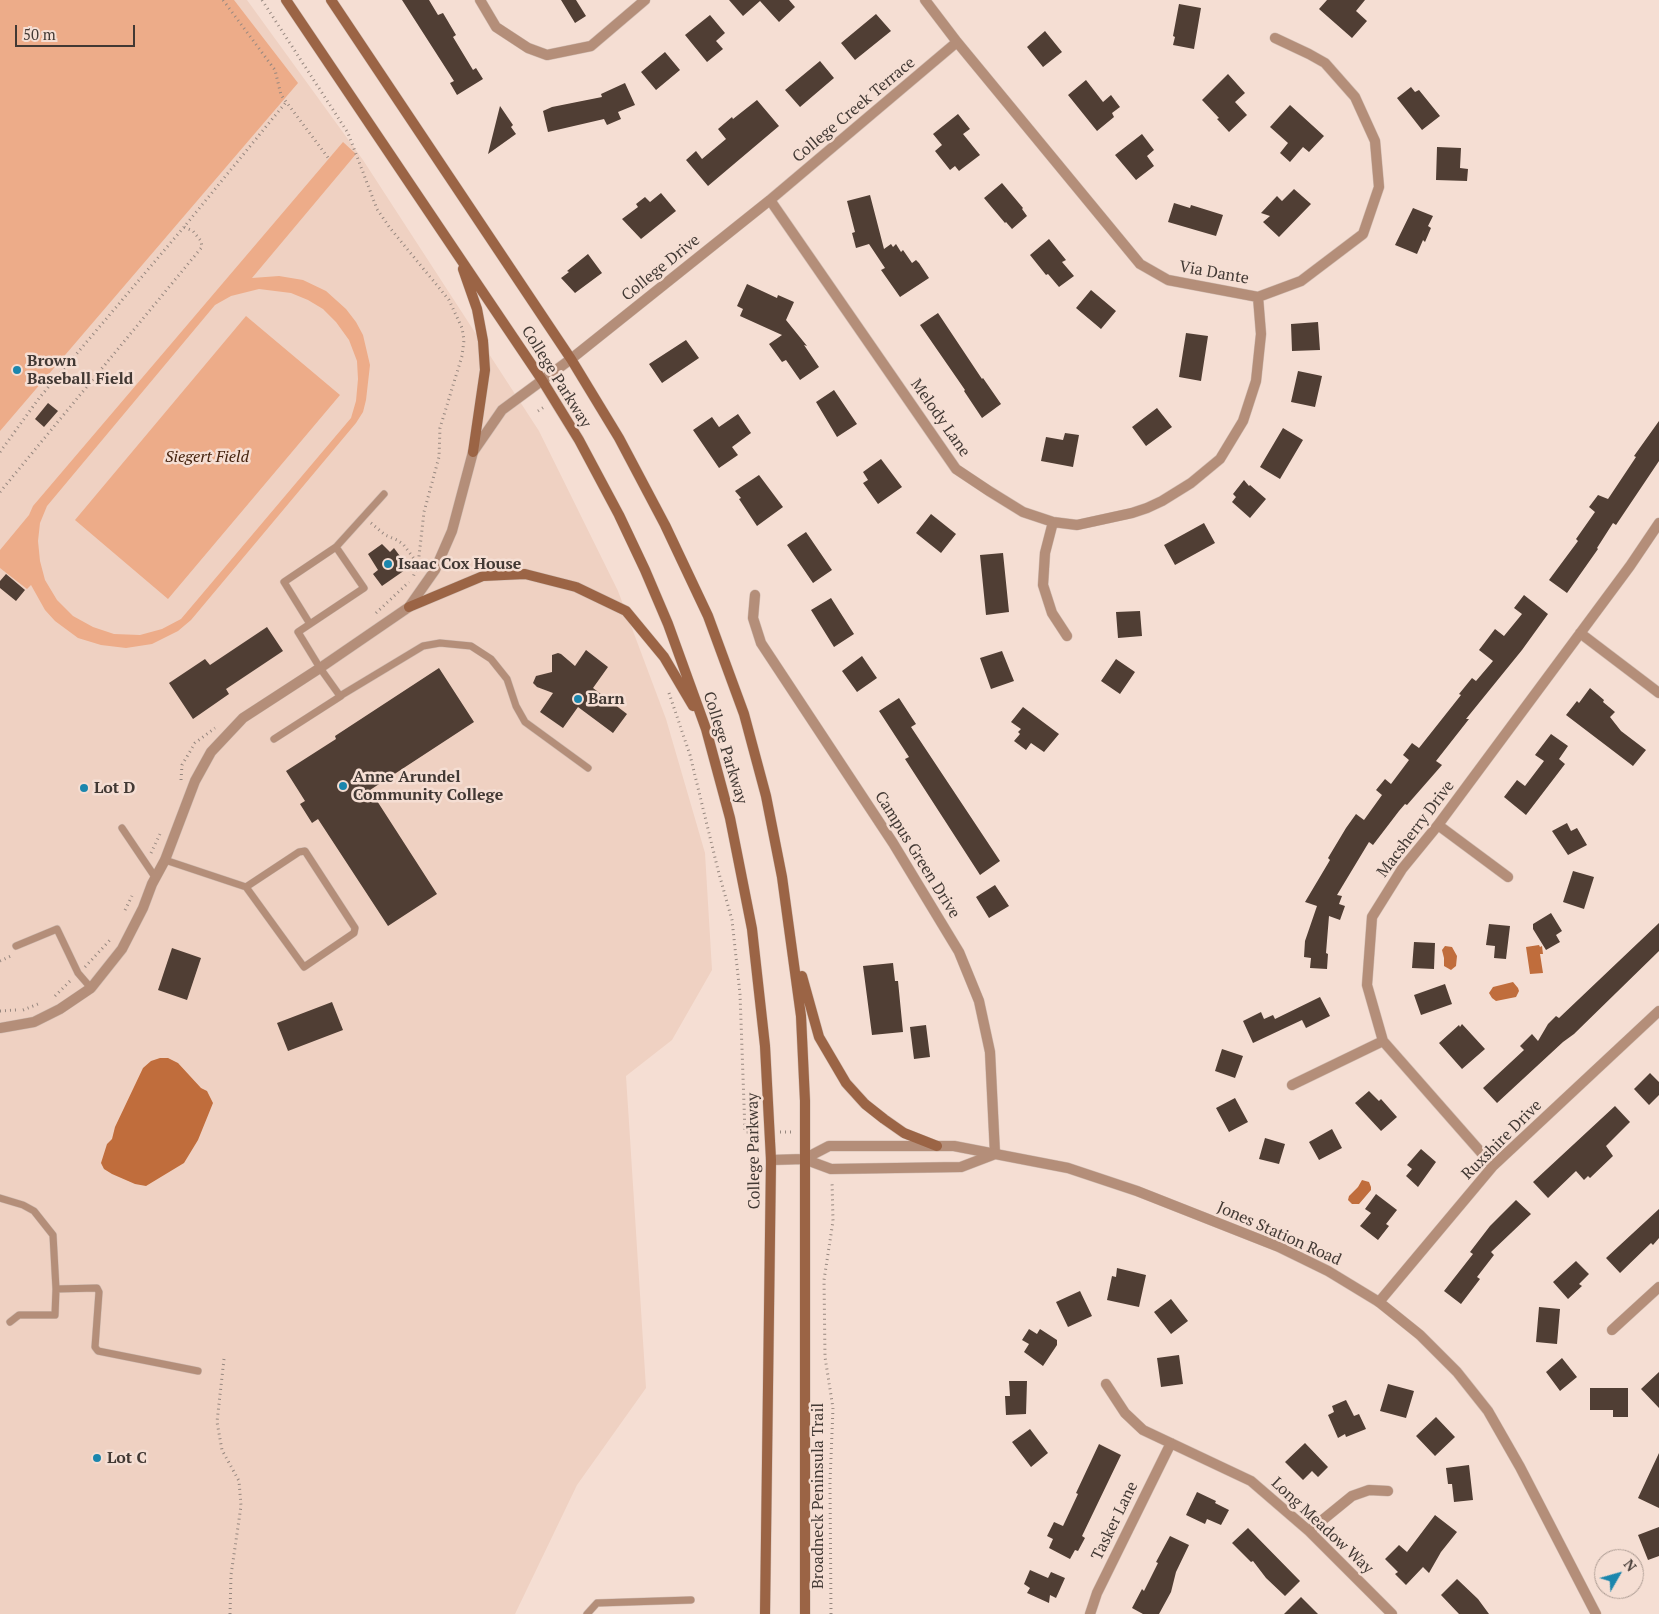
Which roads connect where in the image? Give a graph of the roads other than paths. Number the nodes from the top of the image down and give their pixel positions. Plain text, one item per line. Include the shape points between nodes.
1 (286, 0) edge
2 (331, 0) edge
3 (480, 0) edge
4 (645, 0) edge
5 (925, 0) edge
6 (1274, 38) dead end
7 (957, 42) junction
8 (770, 200) junction
9 (454, 248) junction
10 (1258, 297) junction
11 (571, 358) junction
12 (542, 380) junction
13 (474, 452) junction
14 (384, 494) dead end
15 (1053, 522) junction
16 (1659, 523) edge
17 (336, 547) junction
18 (755, 595) dead end
19 (409, 607) junction
20 (310, 624) junction
21 (1580, 633) junction
22 (1067, 636) dead end
23 (320, 668) junction
24 (1659, 693) edge
25 (341, 696) junction
26 (706, 729) junction
27 (274, 739) dead end
28 (588, 768) dead end
29 (1438, 825) junction
30 (122, 828) dead end
31 (165, 860) junction
32 (155, 877) junction
33 (1508, 877) dead end
34 (246, 887) junction
35 (793, 943) junction
36 (16, 946) dead end
37 (90, 988) junction
38 (1657, 1016) edge
39 (0, 1028) edge
40 (1383, 1041) junction
41 (1292, 1085) dead end
42 (937, 1146) junction
43 (995, 1154) junction
44 (804, 1159) junction
45 (771, 1160) junction
46 (1494, 1166) junction
47 (0, 1198) edge
48 (1659, 1287) edge
49 (56, 1289) junction
50 (1379, 1302) junction
51 (10, 1322) dead end
52 (1612, 1330) dead end
53 (198, 1371) dead end
54 (1106, 1384) dead end
55 (1170, 1443) junction
56 (1388, 1491) dead end
57 (1309, 1531) junction
58 (691, 1600) dead end
59 (587, 1614) edge
60 (765, 1614) edge
61 (805, 1614) edge
62 (1090, 1614) edge
63 (1392, 1614) edge
64 (1596, 1614) edge

1 - 9 main road, College Parkway
2 - 11 main road, College Parkway
3 - 4 street via 496,27 528,48 547,55 591,46
5 - 7 street, Via Dante
6 - 10 street, Via Dante via 1325,64 1354,97 1375,141 1380,187 1363,234 1301,280
7 - 8 street, College Creek Terrace
7 - 10 street, Via Dante via 1140,264 1168,280
8 - 11 street, College Drive
8 - 15 street, Melody Lane via 956,469 1024,512
9 - 12 main road, College Parkway
9 - 13 main road via 477,309 483,341 485,370
10 - 15 street, Melody Lane via 1261,334 1256,381 1244,421 1220,458 1162,502 1132,513 1077,525
11 - 12 street, College Drive
11 - 35 main road, College Parkway via 619,438 708,616 744,714 766,796
12 - 13 street, College Drive via 502,410
12 - 26 main road, College Parkway via 579,440 645,570
13 - 19 street, College Drive via 452,531 435,570
14 - 17 lane
15 - 22 street via 1045,553 1044,585 1052,613
16 - 21 street, Macsherry Drive
17 - 20 lane via 284,582
17 - 20 lane via 364,588
18 - 43 street, Campus Green Drive via 753,618 761,643 894,842 959,952 979,1001 990,1052
19 - 23 street
19 - 26 main road via 483,576 525,574 576,587 626,611 664,657
20 - 23 lane via 298,632
21 - 24 street
21 - 29 street, Macsherry Drive
23 - 25 lane
23 - 31 street via 243,718 211,752 195,781
25 - 27 lane
25 - 28 lane via 423,646 440,643 471,646 491,659 507,679 516,706 526,722
26 - 45 main road, College Parkway via 730,818 752,929 765,1046
29 - 33 street
29 - 40 street, Macsherry Drive via 1402,869 1372,917 1367,985
30 - 32 lane
31 - 32 street
31 - 34 lane
32 - 37 street via 122,948
34 - 34 lane via 299,852 305,852 356,928 354,933 304,967
35 - 42 main road via 819,1037 846,1083 866,1104 904,1133
35 - 44 main road, College Parkway via 801,1016
36 - 37 lane via 58,929 78,973
37 - 39 street via 34,1022
38 - 46 street, Ruxshire Drive
40 - 41 street
40 - 46 street, Macsherry Drive
42 - 43 street, Jones Station Road
42 - 44 street, Jones Station Road via 829,1146
43 - 44 street, Jones Station Road via 961,1167 831,1169
43 - 50 street, Jones Station Road via 1068,1168 1137,1191 1279,1248 1328,1271
44 - 45 street, Jones Station Road
44 - 61 main road, College Parkway
45 - 60 main road, College Parkway
46 - 50 street, Ruxshire Drive
47 - 49 lane via 23,1204 34,1211 53,1235
48 - 52 street
49 - 51 lane via 55,1315 19,1315
49 - 53 lane via 97,1288 95,1347 98,1351
50 - 64 street, Jones Station Road via 1420,1335 1457,1372 1488,1411
54 - 55 street, Long Meadow Way via 1125,1413 1143,1430
55 - 57 street, Long Meadow Way via 1251,1481
55 - 62 street, Tasker Lane via 1097,1593
56 - 57 street via 1369,1490 1352,1496
57 - 63 street, Long Meadow Way
58 - 59 lane via 597,1603

